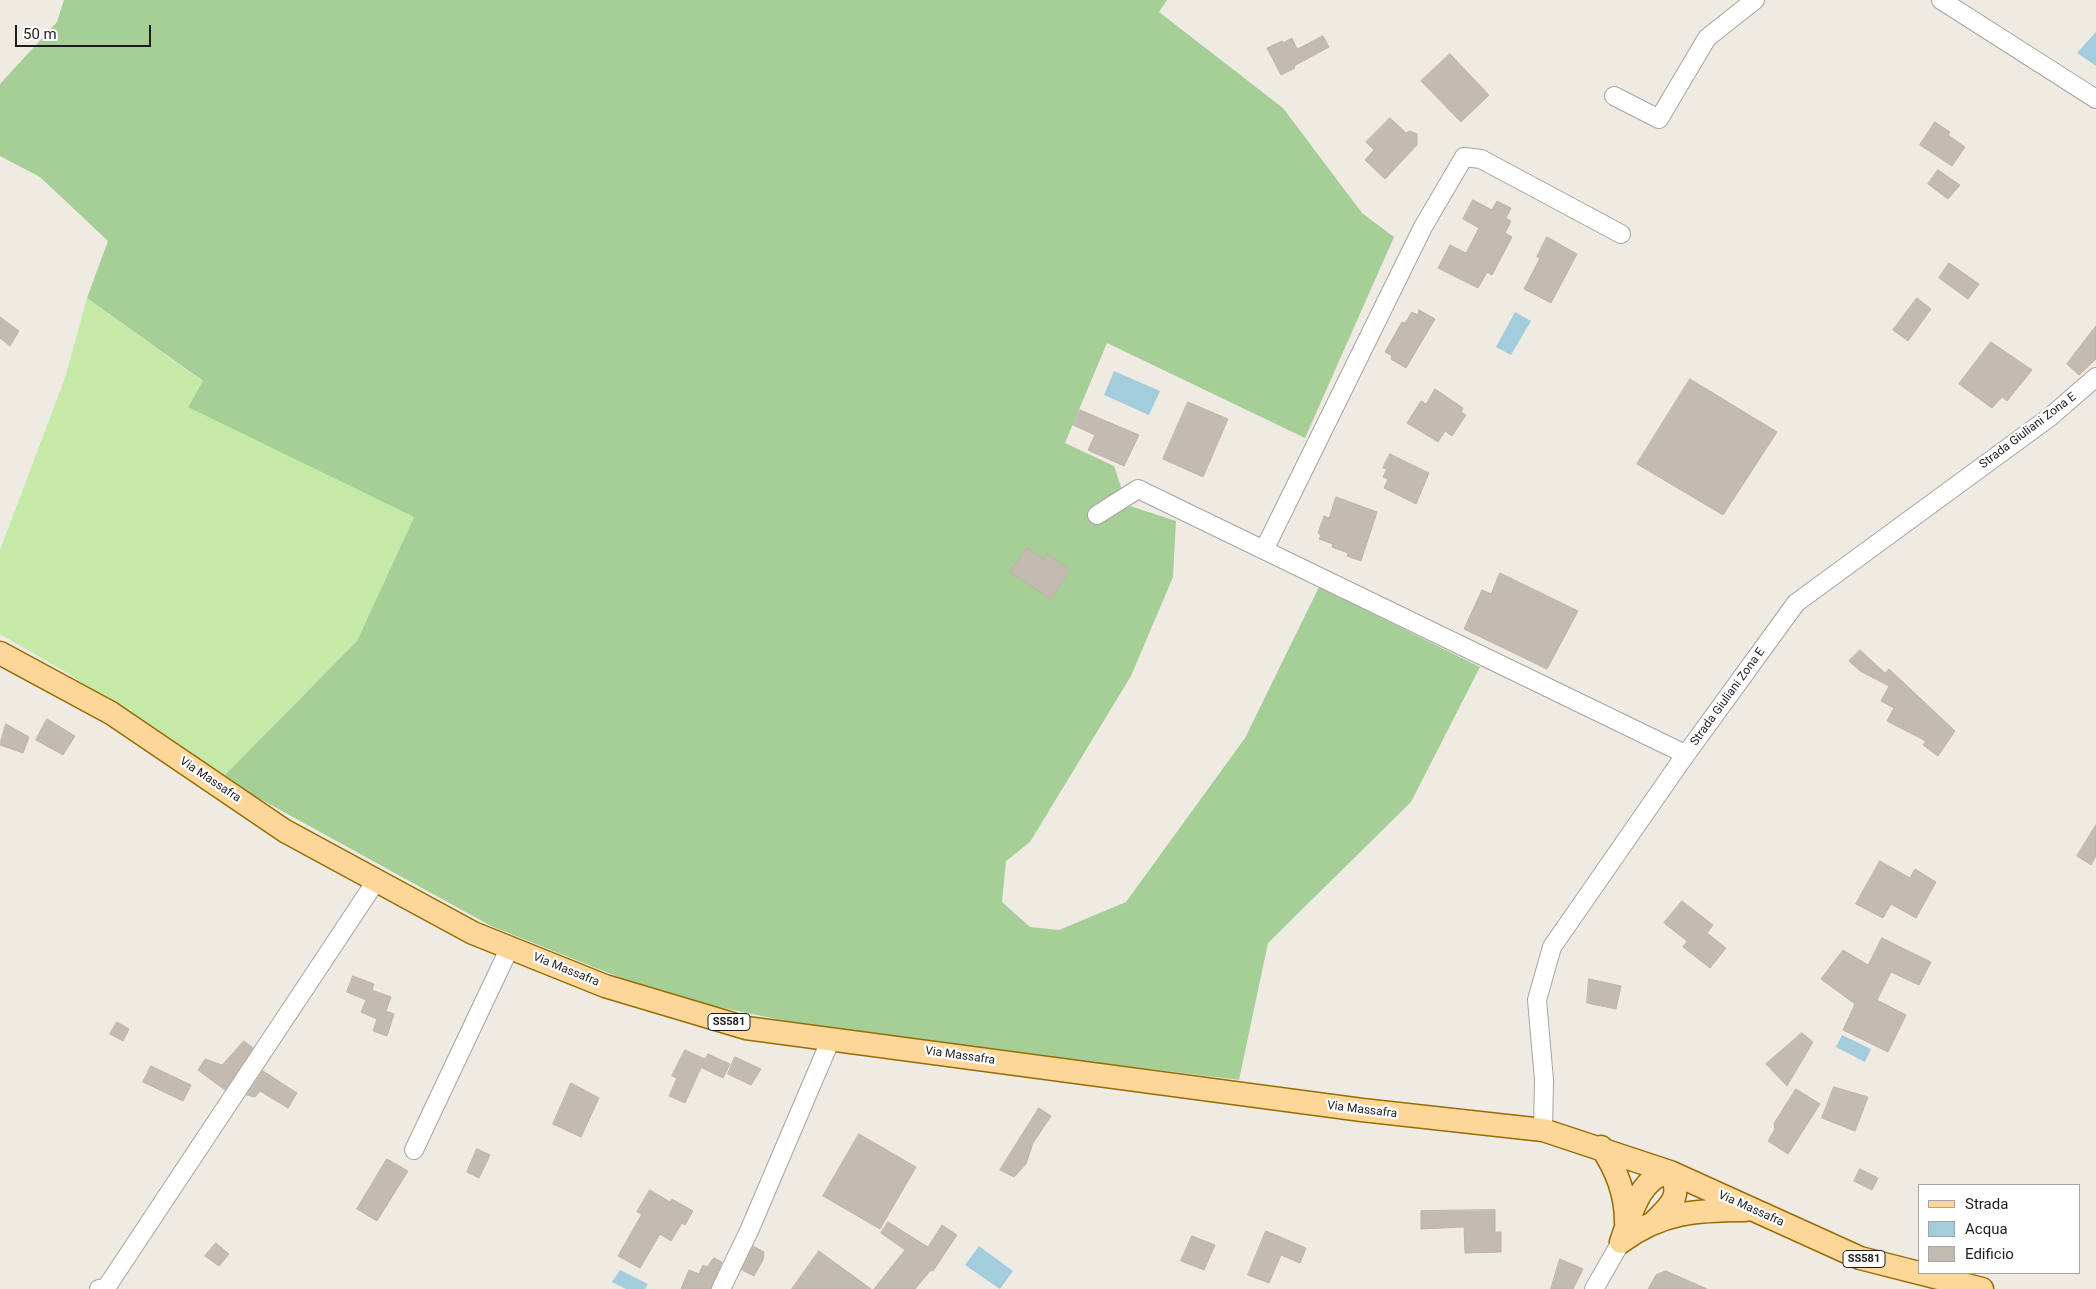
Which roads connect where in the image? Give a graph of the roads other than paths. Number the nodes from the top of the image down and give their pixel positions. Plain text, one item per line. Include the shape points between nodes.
1 (1755, 0) edge
2 (1941, 0) edge
3 (1614, 96) dead end
4 (2096, 99) edge
5 (1621, 234) dead end
6 (2096, 378) edge
7 (1096, 515) dead end
8 (1264, 550) junction
9 (0, 654) edge
10 (1685, 754) junction
11 (376, 881) junction
12 (510, 947) junction
13 (831, 1039) junction
14 (1543, 1130) junction
15 (1601, 1148) junction
16 (414, 1150) dead end
17 (1670, 1172) junction
18 (1754, 1210) junction
19 (1654, 1222) junction
20 (1623, 1235) junction
21 (1918, 1273) edge
22 (1923, 1274) edge
23 (99, 1289) edge
24 (721, 1289) edge
25 (1594, 1289) edge
26 (1982, 1289) edge

1 - 3 street via 1707,38 1659,118
2 - 4 street
5 - 8 street via 1481,159 1464,157 1423,227
6 - 10 street, Strada Giuliani Zona E via 2050,417 1796,603
7 - 8 street via 1138,488
8 - 10 street
9 - 11 main road, Via Massafra / SS581 via 111,713 285,832
10 - 14 street, Strada Giuliani Zona E via 1552,947 1537,1000 1544,1080
11 - 12 main road, Via Massafra / SS581 via 473,933
11 - 23 street via 106,1288
12 - 13 main road, Via Massafra / SS581 via 605,986 746,1028
12 - 16 street
13 - 14 main road, Via Massafra / SS581 via 1362,1110
13 - 24 street
14 - 15 main road, Via Massafra / SS581
15 - 17 main road, Via Massafra / SS581
15 - 20 main road via 1614,1168 1624,1196
17 - 18 main road, Via Massafra / SS581
17 - 19 main road via 1676,1193 1669,1207
17 - 20 main road via 1661,1173 1645,1189
18 - 19 main road via 1686,1212
18 - 21 main road, Via Massafra / SS581 via 1860,1258
19 - 20 main road
20 - 25 street
22 - 26 main road, Via Massafra / SS581

